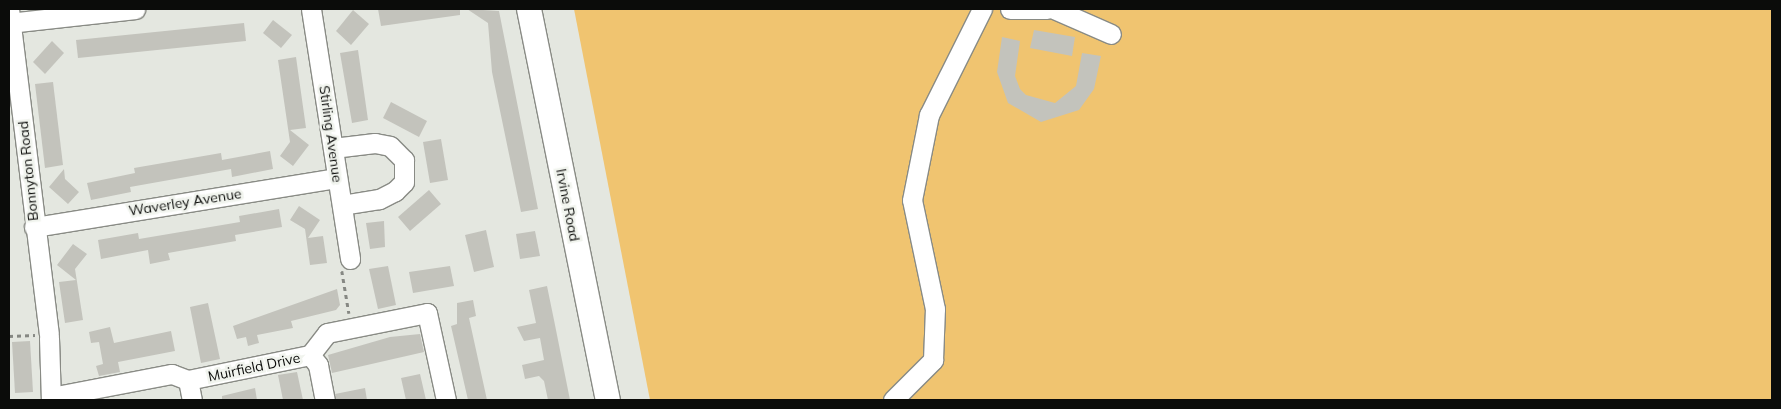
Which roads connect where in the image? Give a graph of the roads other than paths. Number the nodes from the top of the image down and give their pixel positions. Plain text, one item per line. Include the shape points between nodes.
1 (9, 9) edge
2 (135, 9) edge
3 (311, 9) edge
4 (529, 9) edge
5 (982, 9) edge
6 (1010, 9) edge
7 (1047, 9) edge
8 (1054, 9) edge
9 (9, 23) edge
10 (1111, 34) dead end
11 (333, 148) junction
12 (336, 178) junction
13 (342, 205) junction
14 (34, 227) junction
15 (350, 259) road end
16 (310, 355) junction
17 (188, 380) junction
18 (51, 398) edge
19 (192, 400) edge
20 (325, 400) edge
21 (446, 400) edge
22 (608, 400) edge
23 (893, 400) edge

1 - 9 street, Bonnyton Road
2 - 9 street
3 - 11 street, Stirling Avenue
4 - 22 main road, Irvine Road
5 - 23 street via 929,115 912,200 935,309 933,360
6 - 7 street
8 - 10 street
9 - 14 street, Bonnyton Road
11 - 12 street, Stirling Avenue
11 - 13 street via 374,143 390,146 404,160 404,182 395,191 379,199
12 - 13 street, Stirling Avenue
12 - 14 street, Waverley Avenue
13 - 15 street, Stirling Avenue
14 - 18 street, Bonnyton Road via 49,334
16 - 17 street, Muirfield Drive
16 - 20 street via 318,365
16 - 21 street, Muirfield Drive via 327,332 427,313
17 - 18 street via 172,374
17 - 19 street

